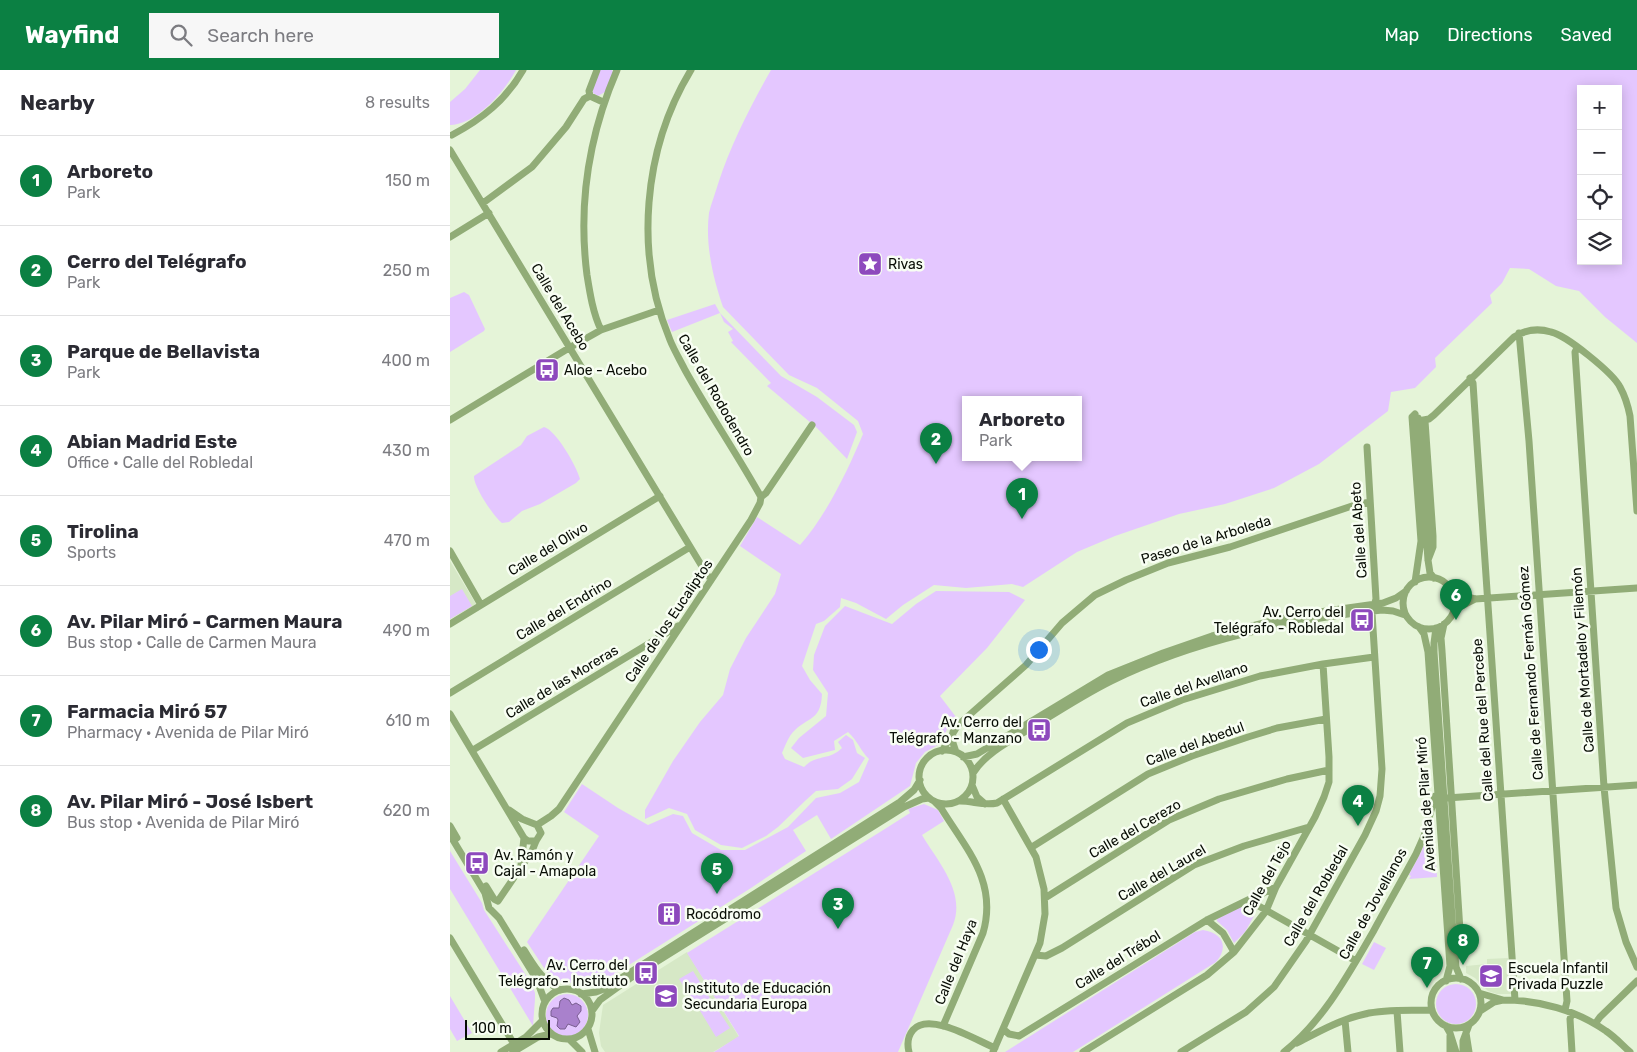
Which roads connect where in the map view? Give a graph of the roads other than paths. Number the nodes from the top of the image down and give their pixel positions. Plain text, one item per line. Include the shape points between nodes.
1 (523, 70) edge
2 (597, 70) edge
3 (616, 70) edge
4 (691, 70) edge
5 (590, 96) junction
6 (603, 102) junction
7 (451, 133) edge
8 (450, 146) edge
9 (450, 150) edge
10 (483, 204) junction
11 (489, 213) junction
12 (450, 237) edge
13 (659, 310) junction
14 (601, 330) junction
15 (1519, 333) junction
16 (569, 348) junction
17 (1577, 348) junction
18 (1470, 378) junction
19 (450, 420) edge
20 (1421, 421) junction
21 (812, 425) dead end
22 (1367, 447) dead end
23 (660, 496) junction
24 (761, 497) junction
25 (1370, 502) junction
26 (1637, 511) edge
27 (690, 547) junction
28 (450, 552) edge
29 (712, 578) junction
30 (1434, 578) junction
31 (1415, 582) junction
32 (1637, 588) edge
33 (1406, 591) junction
34 (1591, 591) junction
35 (1452, 593) junction
36 (1538, 595) junction
37 (1487, 598) junction
38 (1476, 599) junction
39 (1376, 603) junction
40 (481, 605) junction
41 (1373, 611) junction
42 (1453, 613) junction
43 (1405, 614) junction
44 (450, 624) edge
45 (681, 624) junction
46 (1444, 624) junction
47 (1419, 627) junction
48 (1436, 628) junction
49 (663, 634) junction
50 (670, 640) junction
51 (1374, 657) junction
52 (1323, 664) junction
53 (450, 693) edge
54 (450, 714) edge
55 (1326, 719) junction
56 (954, 730) junction
57 (473, 750) junction
58 (942, 751) junction
59 (956, 752) junction
60 (963, 757) junction
61 (1330, 770) junction
62 (972, 773) junction
63 (920, 780) junction
64 (1637, 785) edge
65 (972, 786) junction
66 (1437, 786) junction
67 (1604, 787) junction
68 (1552, 791) junction
69 (1502, 794) junction
70 (1448, 798) junction
71 (1004, 799) junction
72 (932, 800) junction
73 (960, 800) junction
74 (985, 805) junction
75 (507, 808) junction
76 (535, 824) junction
77 (450, 826) edge
78 (1310, 827) junction
79 (450, 835) edge
80 (523, 836) junction
81 (536, 841) junction
82 (1032, 847) junction
83 (521, 866) junction
84 (1276, 887) junction
85 (1045, 898) junction
86 (1248, 900) junction
87 (494, 904) junction
88 (1266, 911) junction
89 (1207, 920) junction
90 (1310, 935) junction
91 (450, 938) edge
92 (1234, 952) junction
93 (1035, 955) junction
94 (1356, 961) junction
95 (1637, 967) edge
96 (1462, 979) junction
97 (1446, 981) junction
98 (1637, 981) edge
99 (560, 990) junction
100 (1479, 992) junction
101 (581, 994) junction
102 (1503, 1000) junction
103 (1515, 1000) junction
104 (545, 1002) junction
105 (1432, 1010) junction
106 (1480, 1010) junction
107 (592, 1011) junction
108 (1397, 1011) junction
109 (1569, 1011) junction
110 (1345, 1020) junction
111 (542, 1021) junction
112 (1595, 1024) junction
113 (1310, 1025) junction
114 (943, 1026) junction
115 (1446, 1026) junction
116 (588, 1028) junction
117 (1003, 1029) junction
118 (1467, 1029) junction
119 (1450, 1033) junction
120 (551, 1034) junction
121 (1315, 1034) junction
122 (570, 1040) junction
123 (513, 1048) edge
124 (1295, 1048) edge
125 (1622, 1048) edge
126 (994, 1050) edge
127 (501, 1052) edge
128 (582, 1052) edge
129 (595, 1052) edge
130 (909, 1052) edge
131 (1083, 1052) edge
132 (1181, 1052) edge
133 (1284, 1052) edge
134 (1348, 1052) edge
135 (1400, 1052) edge
136 (1450, 1052) edge
137 (1456, 1052) edge
138 (1463, 1052) edge
139 (1469, 1052) edge
140 (1572, 1052) edge
141 (1630, 1052) edge

1 - 7 street via 493,108
2 - 5 street
3 - 6 street
4 - 13 street, Calle del Rododendro via 678,92 661,139 650,192 649,244
5 - 6 street
5 - 10 street via 584,99 566,127 532,166
6 - 14 street via 589,159 583,231 590,296
7 - 8 street via 453,140
9 - 10 street, Calle del Acebo
10 - 11 street, Calle del Acebo
11 - 12 street
11 - 16 street, Calle del Acebo
13 - 14 street
13 - 24 street, Calle del Rododendro via 670,341 694,387
14 - 16 street
15 - 17 street via 1535,330 1554,332
15 - 18 street
15 - 36 street, Calle de Fernando Fernán Gómez
16 - 19 street
16 - 23 street, Calle del Acebo
17 - 26 street via 1606,369 1620,386 1628,405
17 - 34 street, Calle de Mortadelo y Filemón
18 - 20 street via 1434,415
18 - 37 street, Calle del Rue del Percebe via 1473,383
20 - 30 street via 1428,560
20 - 31 street via 1417,415 1412,415 1421,542
21 - 24 street, Calle de los Eucaliptos
22 - 25 street, Calle del Abeto
23 - 27 street, Calle del Acebo
23 - 40 street, Calle del Olivo
24 - 29 street, Calle de los Eucaliptos via 751,520
25 - 39 street, Calle del Abeto
25 - 56 street, Paseo de la Arboleda via 1230,547 1168,563 1095,595 1062,623 1026,665
27 - 29 street, Calle del Acebo
27 - 53 street, Calle del Endrino
28 - 40 street
29 - 45 street, Calle de los Eucaliptos
30 - 31 street
30 - 35 street via 1443,582
31 - 33 street
32 - 34 street
33 - 39 street via 1388,601
33 - 43 street
34 - 36 street
34 - 67 street, Calle de Mortadelo y Filemón
35 - 38 street
35 - 42 street
36 - 37 street
36 - 68 street, Calle de Fernando Fernán Gómez
37 - 38 street
37 - 69 street, Calle del Rue del Percebe
38 - 42 street
39 - 41 street, Calle del Abeto
39 - 60 street via 1268,622 1162,652 1108,674 977,754
40 - 44 street, Calle del Olivo
41 - 43 street
41 - 51 street, Calle del Robledal
41 - 62 street via 1299,622 1242,635 1134,671 1088,693 1013,739 987,757
42 - 46 street
43 - 47 street
45 - 49 street, Calle de las Moreras
45 - 50 street, Calle de los Eucaliptos
46 - 48 street
46 - 70 street, Avenida de Pilar Miró via 1441,638
47 - 48 street
47 - 66 street, Avenida de Pilar Miró via 1428,652
48 - 70 street, Avenida de Pilar Miró via 1434,652
49 - 50 street
49 - 57 street, Calle de las Moreras
50 - 76 street, Calle de los Eucaliptos via 559,809
51 - 52 street, Calle del Avellano
51 - 90 street, Calle del Robledal via 1382,769 1380,796 1365,835
52 - 55 street, Calle del Tejo
52 - 71 street, Calle del Avellano via 1260,676 1182,700 1127,723
54 - 57 street
55 - 61 street, Calle del Tejo
55 - 82 street, Calle del Abedul via 1248,737 1148,774
56 - 58 street, Paseo de la Arboleda
56 - 59 street
57 - 75 street
58 - 59 street
58 - 63 street via 925,761 920,770
59 - 60 street
60 - 62 street
61 - 78 street, Calle del Tejo via 1324,797
61 - 85 street, Calle del Cerezo via 1219,799 1169,820
62 - 65 street
63 - 72 street via 921,787
63 - 101 street via 900,802 822,852 604,988
64 - 67 street
65 - 73 street
65 - 74 street
66 - 94 street, Calle de Jovellanos via 1424,836
66 - 97 street, Avenida de Pilar Miró via 1450,966
67 - 68 street
67 - 95 street, Calle de Mortadelo y Filemón via 1616,908
68 - 69 street
68 - 109 street, Calle de Fernando Fernán Gómez
69 - 70 street
69 - 103 street, Calle del Rue del Percebe
70 - 96 street, Avenida de Pilar Miró via 1455,958
71 - 74 street, Calle del Avellano
71 - 82 street
72 - 73 street via 944,804
72 - 107 street via 922,799 904,807 632,977 600,1000
72 - 114 street, Calle del Haya via 941,808 976,862 987,904 983,933
73 - 74 street, Calle del Avellano
75 - 76 street
75 - 80 street
76 - 80 street via 524,827
76 - 81 street via 541,833
77 - 87 street
78 - 84 street, Calle del Tejo
78 - 93 street, Calle del Laurel via 1251,843 1194,865 1062,948 1046,956
79 - 87 street
80 - 81 street via 528,841
80 - 83 street
81 - 83 street
82 - 85 street
83 - 87 street
84 - 86 street, Calle del Trébol
84 - 88 street, Calle del Tejo
85 - 93 street via 1043,929
86 - 88 street
86 - 89 street, Calle del Trébol
87 - 99 street via 542,977
87 - 104 street
88 - 90 street
88 - 92 street, Calle del Tejo
89 - 92 street via 1223,933
89 - 117 street, Calle del Trébol via 1019,1036
90 - 94 street
90 - 132 street, Calle del Robledal via 1274,987 1246,1012
91 - 123 street
92 - 131 street, Calle del Tejo via 1207,975
93 - 117 street
94 - 113 street, Calle de Jovellanos via 1336,994
96 - 97 street
96 - 100 street
97 - 105 street via 1432,996
98 - 112 street
99 - 101 street via 571,989
99 - 104 street
100 - 102 street
100 - 106 street
101 - 107 street
102 - 103 street
102 - 106 street
103 - 109 street
104 - 111 street
105 - 108 street
105 - 115 street via 1438,1021
106 - 118 street
107 - 116 street
108 - 110 street via 1365,1014
108 - 135 street
109 - 112 street
109 - 140 street, Calle de Fernando Fernán Gómez
110 - 121 street
110 - 134 street
111 - 120 street
111 - 123 street
112 - 125 street via 1608,1032
113 - 121 street
113 - 124 street, Calle de Jovellanos
114 - 126 street
114 - 130 street via 923,1023 915,1028 908,1041
115 - 118 street
115 - 119 street
116 - 122 street
116 - 129 street
117 - 126 street
118 - 138 street
118 - 139 street
119 - 136 street
119 - 137 street
120 - 122 street
120 - 123 street
121 - 124 street
122 - 128 street
123 - 127 street
124 - 133 street, Calle de Jovellanos
125 - 141 street

